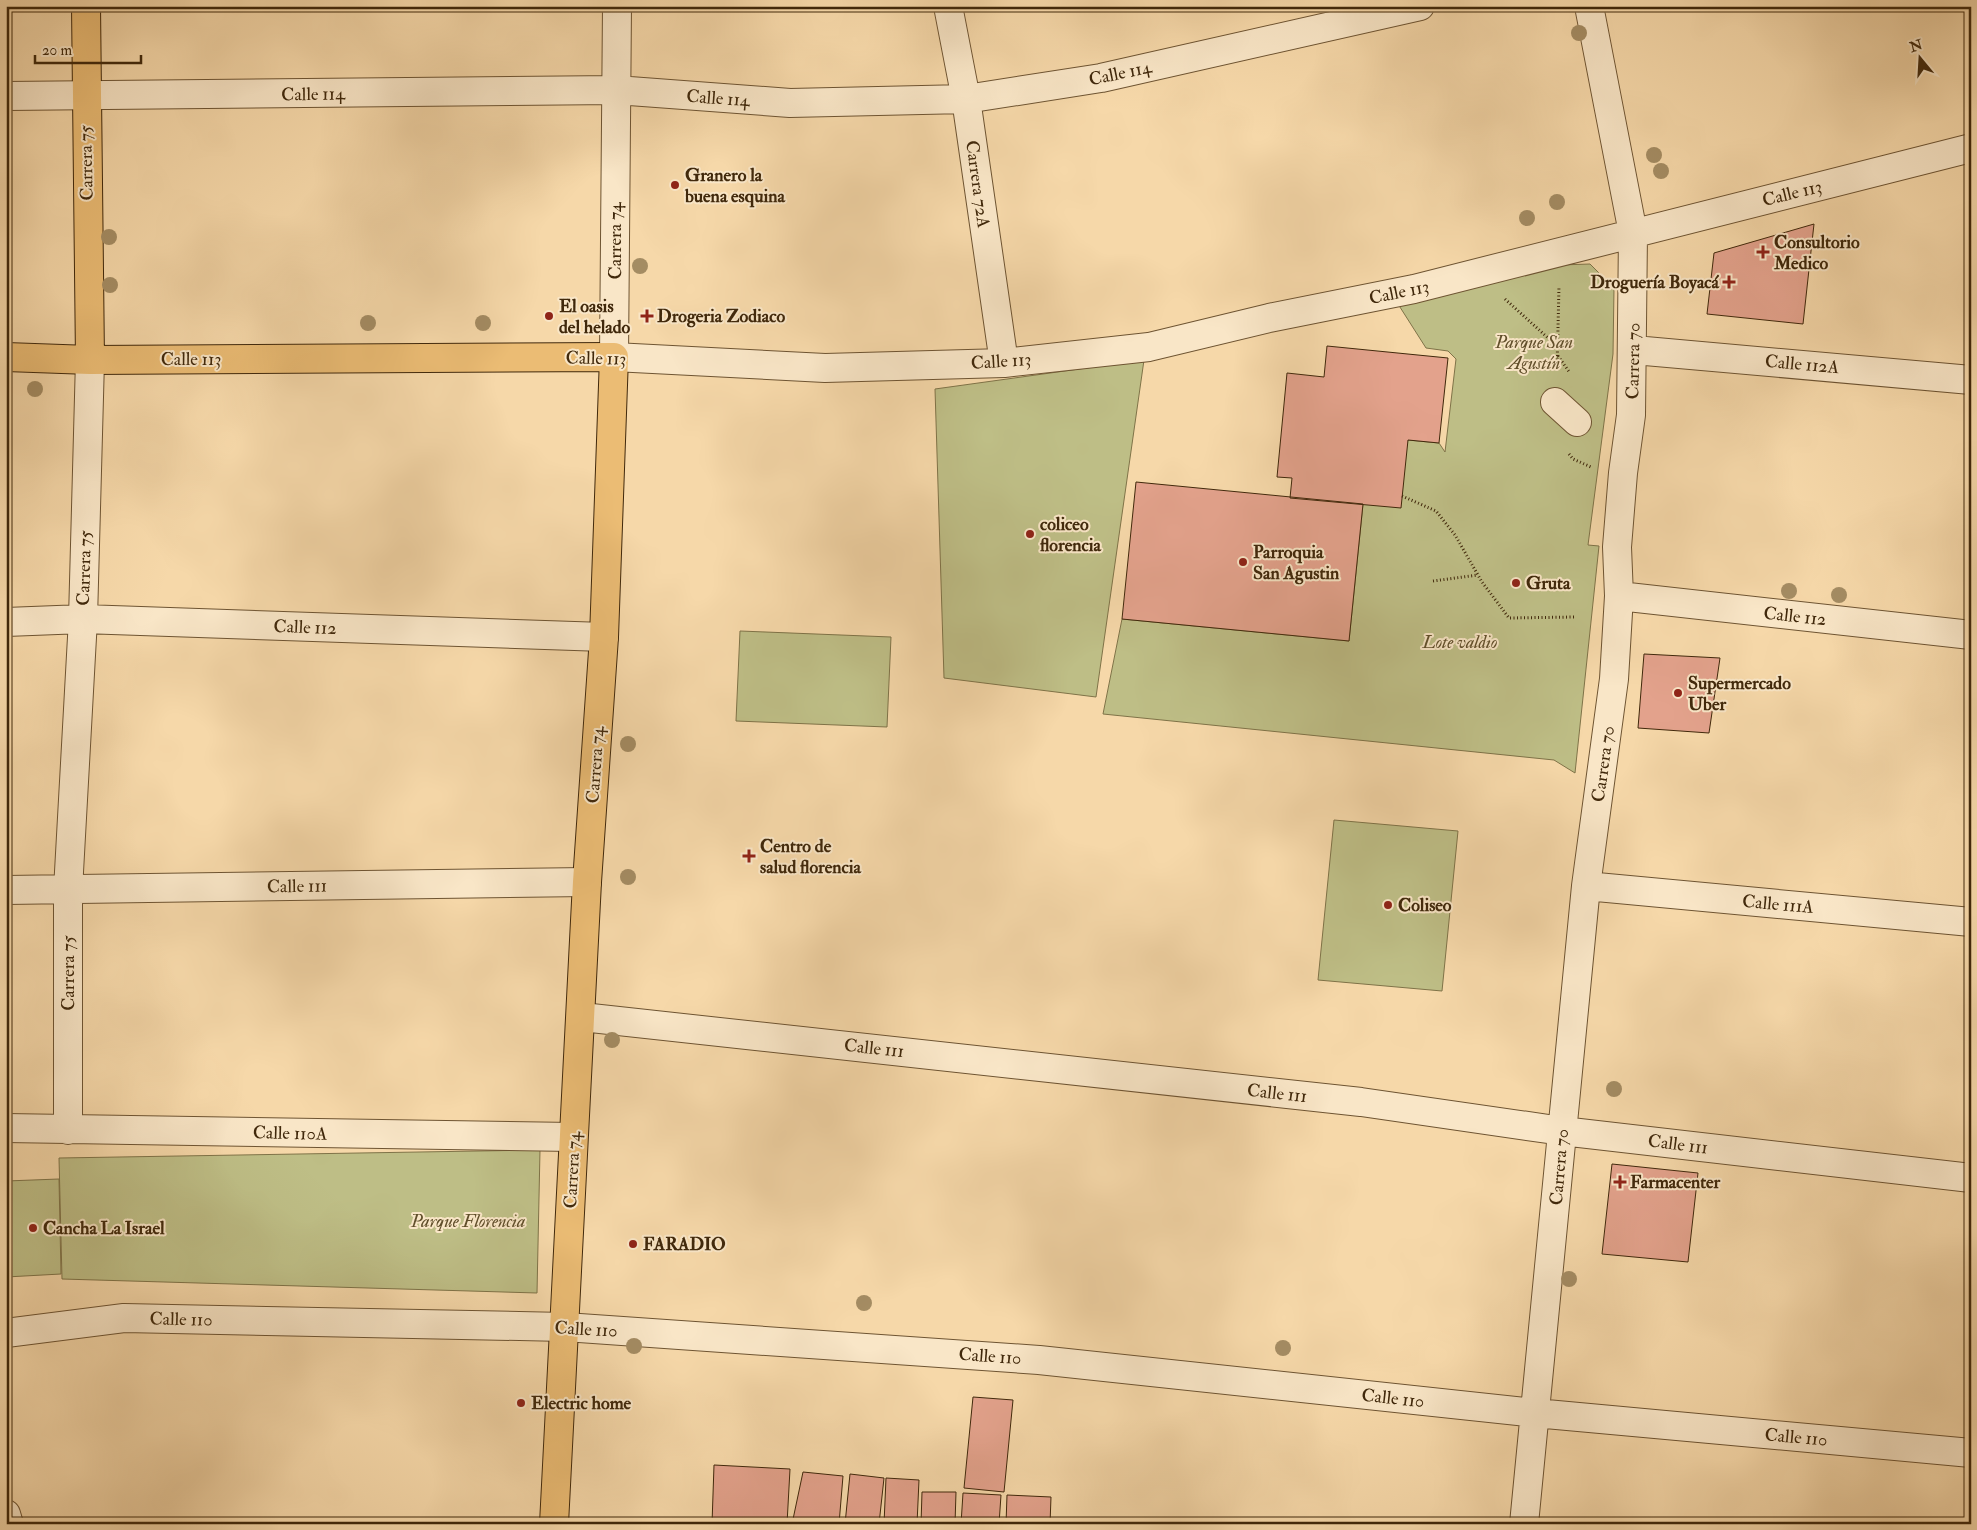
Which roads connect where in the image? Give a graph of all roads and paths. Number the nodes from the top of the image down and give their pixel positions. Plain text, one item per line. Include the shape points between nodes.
1 (86, 6) edge
2 (617, 6) edge
3 (948, 6) edge
4 (1420, 6) edge
5 (1589, 6) edge
6 (616, 90) junction
7 (6, 96) edge
8 (85, 97) junction
9 (966, 99) junction
10 (1971, 148) edge
11 (1633, 233) junction
12 (1559, 283) dead end
13 (1501, 295) dead end
14 (1558, 347) junction
15 (1634, 350) junction
16 (6, 357) edge
17 (614, 357) junction
18 (90, 360) junction
19 (1004, 363) junction
20 (1971, 380) edge
21 (1555, 402) joint
22 (1577, 422) dead end
23 (1402, 496) dead end
24 (1478, 575) junction
25 (1433, 581) dead end
26 (1620, 596) junction
27 (1575, 617) dead end
28 (83, 619) junction
29 (6, 622) edge
30 (1971, 635) edge
31 (604, 638) junction
32 (587, 882) junction
33 (1586, 886) junction
34 (6, 890) edge
35 (68, 890) junction
36 (1971, 922) edge
37 (582, 1017) junction
38 (6, 1128) edge
39 (68, 1130) junction
40 (1562, 1131) junction
41 (573, 1137) junction
42 (1971, 1178) edge
43 (565, 1327) junction
44 (6, 1333) edge
45 (1535, 1413) junction
46 (1971, 1453) edge
47 (6, 1514) edge
48 (9, 1524) edge
49 (554, 1524) edge
50 (1524, 1524) edge

1 - 8 main road, Carrera 75
2 - 6 street, Carrera 74
3 - 9 street, Carrera 72A
4 - 9 street, Calle 114 via 1101,78
5 - 11 street, Carrera 70
6 - 8 street, Calle 114
6 - 9 street, Calle 114 via 790,103
6 - 17 street, Carrera 74
7 - 8 street, Calle 114
8 - 18 main road, Carrera 75
9 - 19 street, Carrera 72A
10 - 11 street, Calle 113
11 - 15 street, Carrera 70
11 - 19 street, Calle 113 via 1414,289 1269,318 1150,347
12 - 14 path
13 - 14 path
14 - 21 path
15 - 20 street, Calle 112A
15 - 26 street, Carrera 70 via 1631,415 1617,547
16 - 18 main road, Calle 113
17 - 18 main road, Calle 113
17 - 19 street, Calle 113 via 825,368
17 - 31 main road, Carrera 74
18 - 28 street, Carrera 75
21 - 22 street
23 - 24 path via 1436,511
24 - 25 path
24 - 27 path via 1509,618
26 - 30 street, Calle 112
26 - 33 street, Carrera 70 via 1614,679
28 - 29 street, Calle 112
28 - 31 street, Calle 112
28 - 35 street, Carrera 75
31 - 32 main road, Carrera 74
32 - 35 street, Calle 111
32 - 37 main road, Carrera 74
33 - 36 street, Calle 111A
33 - 40 street, Carrera 70
34 - 35 street, Calle 111
35 - 39 street, Carrera 75
37 - 40 street, Calle 111 via 1362,1102
37 - 41 main road, Carrera 74
38 - 39 street, Calle 110A
39 - 41 street, Calle 110A
40 - 42 street, Calle 111
40 - 45 street, Carrera 70
41 - 43 main road, Carrera 74
43 - 44 street, Calle 110 via 124,1318
43 - 45 street, Calle 110 via 1039,1360
43 - 49 main road, Carrera 74
45 - 46 street, Calle 110
45 - 50 street, Carrera 70
47 - 48 street

